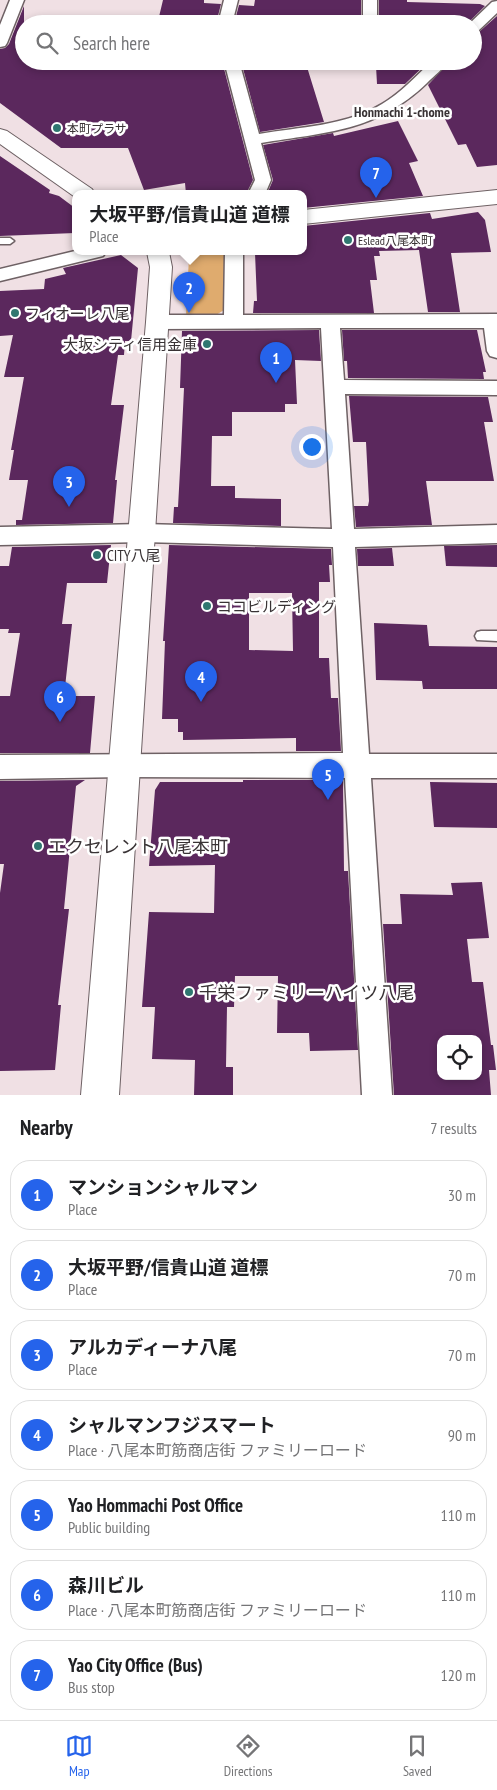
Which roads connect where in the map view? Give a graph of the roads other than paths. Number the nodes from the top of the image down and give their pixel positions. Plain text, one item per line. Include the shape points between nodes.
1 (17, 0) edge
2 (231, 0) edge
3 (370, 0) edge
4 (497, 6) edge
5 (227, 15) edge
6 (370, 15) edge
7 (482, 20) edge
8 (2, 36) edge
9 (233, 70) edge
10 (431, 70) edge
11 (0, 135) edge
12 (252, 140) junction
13 (79, 190) edge
14 (259, 190) edge
15 (497, 196) edge
16 (307, 218) edge
17 (0, 241) edge
18 (10, 241) dead end
19 (84, 255) edge
20 (159, 255) edge
21 (234, 255) edge
22 (0, 275) edge
23 (330, 320) junction
24 (495, 321) edge
25 (158, 322) junction
26 (233, 322) junction
27 (497, 351) edge
28 (334, 387) junction
29 (497, 388) edge
30 (143, 534) junction
31 (497, 534) edge
32 (0, 536) edge
33 (344, 538) junction
34 (481, 636) dead end
35 (497, 636) edge
36 (125, 765) junction
37 (356, 765) junction
38 (497, 766) edge
39 (0, 767) edge
40 (100, 1095) edge
41 (377, 1095) edge

1 - 8 street
2 - 5 street
3 - 6 street
4 - 7 street
9 - 12 street
10 - 12 street via 408,92 379,112 349,122
11 - 13 street
12 - 14 street via 263,180
15 - 16 street
17 - 18 lane
19 - 22 street
20 - 25 street via 161,267
21 - 26 street
23 - 24 street
23 - 26 street
23 - 28 street
24 - 27 street
25 - 26 street
25 - 30 street
28 - 29 street
28 - 33 street
30 - 32 street
30 - 33 street
30 - 36 street
31 - 33 street
33 - 37 street
34 - 35 lane
36 - 37 street
36 - 39 street
36 - 40 street
37 - 38 street
37 - 41 street

